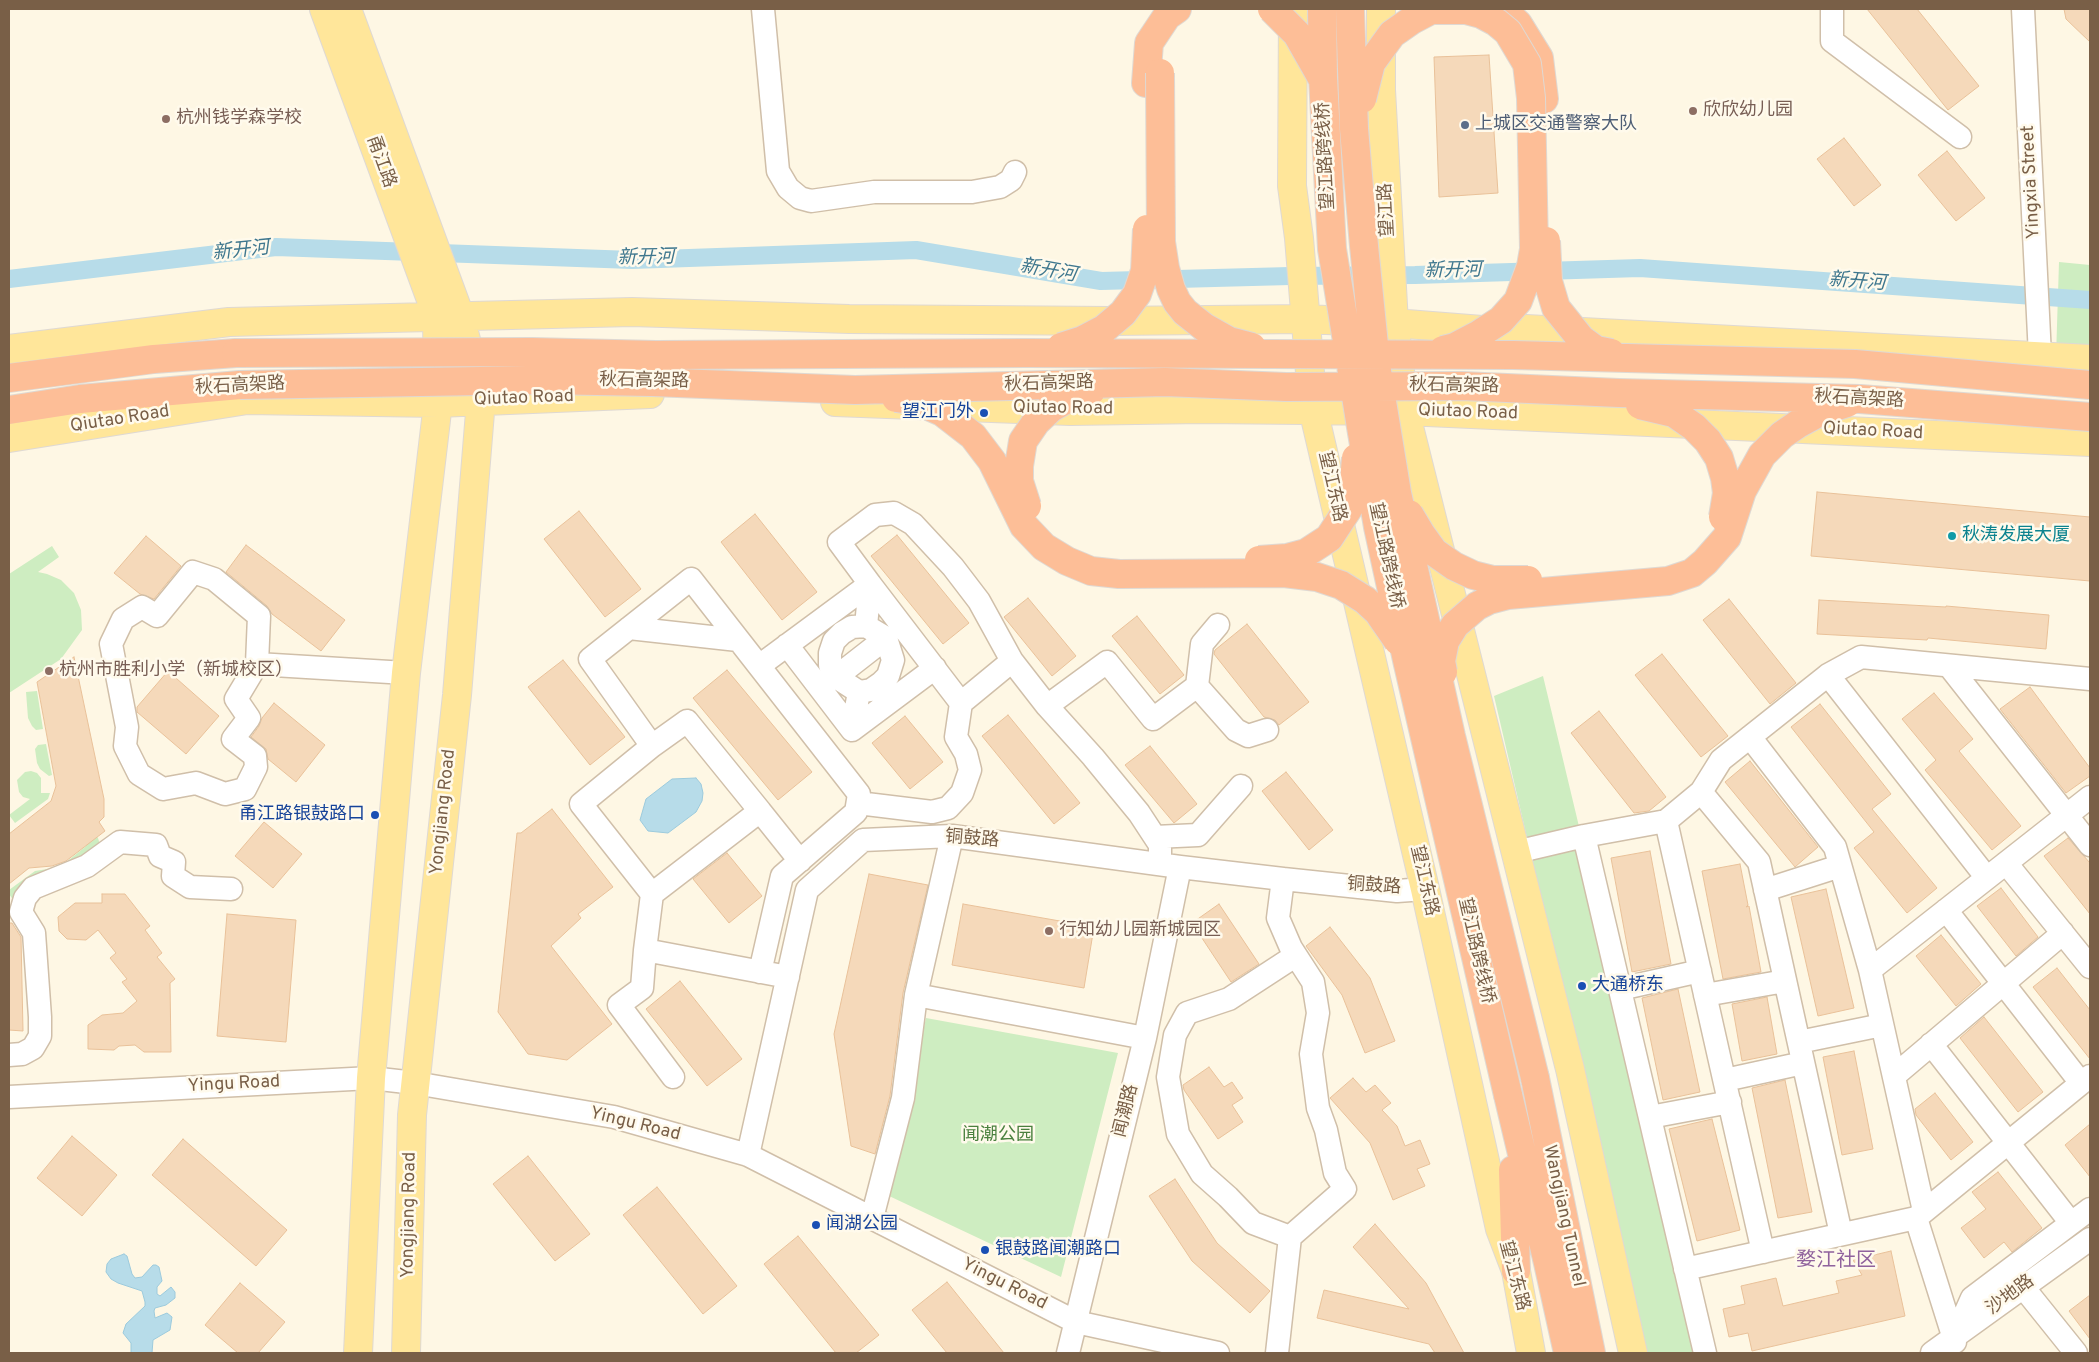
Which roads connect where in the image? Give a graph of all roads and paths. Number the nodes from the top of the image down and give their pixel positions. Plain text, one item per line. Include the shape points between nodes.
1 (324, 9) edge
2 (347, 9) edge
3 (763, 9) edge
4 (1177, 9) edge
5 (1200, 9) edge
6 (1272, 9) edge
7 (1293, 9) edge
8 (1322, 9) edge
9 (1350, 9) edge
10 (1380, 9) edge
11 (1502, 9) edge
12 (1832, 9) edge
13 (2023, 9) edge
14 (1323, 78) junction
15 (1354, 129) junction
16 (1960, 137) dead end
17 (1015, 172) dead end
18 (419, 235) junction
19 (1304, 310) junction
20 (1394, 311) junction
21 (449, 316) junction
22 (9, 349) edge
23 (1027, 353) junction
24 (1280, 354) junction
25 (1423, 354) junction
26 (2040, 356) junction
27 (1630, 358) junction
28 (2090, 360) edge
29 (9, 378) edge
30 (1127, 383) junction
31 (2090, 385) edge
32 (855, 390) junction
33 (1619, 393) junction
34 (1860, 399) junction
35 (481, 400) junction
36 (438, 402) junction
37 (1313, 409) junction
38 (9, 410) edge
39 (1406, 411) junction
40 (2090, 417) edge
41 (1360, 421) junction
42 (9, 438) edge
43 (2090, 442) edge
44 (1397, 493) junction
45 (870, 584) junction
46 (1218, 625) dead end
47 (866, 626) junction
48 (629, 628) junction
49 (886, 638) junction
50 (738, 640) junction
51 (787, 645) junction
52 (1407, 660) junction
53 (1012, 661) junction
54 (257, 664) junction
55 (759, 666) junction
56 (1949, 666) junction
57 (935, 668) junction
58 (406, 673) junction
59 (1828, 675) junction
60 (836, 677) junction
61 (2090, 679) edge
62 (1197, 686) junction
63 (859, 692) junction
64 (961, 703) junction
65 (1047, 706) junction
66 (852, 730) junction
67 (1267, 730) dead end
68 (1451, 736) junction
69 (1750, 737) junction
70 (652, 746) junction
71 (1241, 786) dead end
72 (1701, 792) junction
73 (2090, 797) edge
74 (858, 803) junction
75 (760, 811) junction
76 (2067, 815) junction
77 (1666, 821) junction
78 (952, 836) junction
79 (1584, 836) junction
80 (1155, 837) junction
81 (2090, 845) edge
82 (1516, 852) junction
83 (800, 861) junction
84 (2006, 862) junction
85 (1170, 865) junction
86 (1840, 866) junction
87 (1283, 878) junction
88 (1987, 878) junction
89 (230, 889) dead end
90 (1424, 889) junction
91 (1766, 890) junction
92 (652, 894) junction
93 (1946, 910) junction
94 (2063, 933) junction
95 (645, 950) junction
96 (1295, 956) junction
97 (2090, 967) edge
98 (1870, 970) junction
99 (1700, 971) junction
100 (760, 972) junction
101 (788, 977) junction
102 (1785, 981) junction
103 (2003, 983) junction
104 (1620, 989) junction
105 (916, 995) junction
106 (1705, 995) junction
107 (1882, 1025) junction
108 (1180, 1027) junction
109 (1147, 1030) junction
110 (1931, 1044) junction
111 (1801, 1052) junction
112 (9, 1055) edge
113 (1894, 1076) junction
114 (371, 1078) junction
115 (673, 1078) dead end
116 (1535, 1078) joint
117 (2086, 1079) edge
118 (1725, 1080) junction
119 (415, 1083) junction
120 (9, 1097) edge
121 (1509, 1100) junction
122 (1730, 1102) junction
123 (1650, 1117) junction
124 (2008, 1142) junction
125 (748, 1155) junction
126 (2090, 1209) edge
127 (1920, 1214) junction
128 (872, 1218) junction
129 (2071, 1223) junction
130 (1841, 1234) junction
131 (1290, 1237) junction
132 (2089, 1242) edge
133 (1763, 1252) junction
134 (1685, 1269) junction
135 (1516, 1271) junction
136 (2023, 1287) junction
137 (1076, 1322) junction
138 (1956, 1345) edge
139 (358, 1353) edge
140 (406, 1353) edge
141 (1068, 1353) edge
142 (1218, 1353) edge
143 (1277, 1353) edge
144 (1531, 1353) edge
145 (1568, 1353) edge
146 (1591, 1353) edge
147 (1633, 1353) edge
148 (1705, 1353) edge
149 (1932, 1353) edge
150 (2076, 1353) edge

1 - 18 main road, 甬江路
2 - 18 main road, 甬江路
3 - 17 street via 778,171 788,188 800,198 811,201 874,192 972,192 1000,187 1011,180
4 - 23 highway, bridge via 1167,16 1149,43 1146,83 1148,249 1137,294 1123,314 1104,329 1083,340
5 - 24 highway, bridge via 1173,30 1164,47 1160,73 1161,242 1165,268 1177,302 1204,327 1229,341
6 - 14 highway, bridge via 1298,34
7 - 19 main road via 1292,186
8 - 14 highway, 望江路跨线桥, bridge
9 - 15 highway, 望江路跨线桥, bridge
10 - 20 main road, 望江路 via 1381,90
11 - 27 highway, bridge via 1518,24 1533,46 1542,71 1546,251 1548,281 1556,308 1581,339 1596,350
12 - 16 street via 1832,41
13 - 26 street, Yingxia Street
14 - 41 highway, 望江路跨线桥, bridge via 1332,249
15 - 25 highway, bridge via 1371,63 1392,34 1431,10 1466,10 1496,22 1508,32 1527,64 1531,98 1534,249 1525,285 1518,301 1501,320 1455,347
15 - 44 highway, 望江路跨线桥, bridge via 1376,365
18 - 21 main road, 甬江路
19 - 20 main road
19 - 21 main road via 1078,321 797,318 632,312
19 - 37 main road
20 - 26 main road via 1482,330
20 - 39 main road, 望江路
21 - 22 main road via 229,322
21 - 35 main road, Yongjiang Road
21 - 36 main road
23 - 24 highway, 秋石高架路, bridge
23 - 29 highway, 秋石高架路, bridge via 236,353 154,359
24 - 25 highway, 秋石高架路, bridge
25 - 27 highway, 秋石高架路, bridge
26 - 28 main road
27 - 31 highway, 秋石高架路, bridge via 1855,364
30 - 32 highway, 秋石高架路, bridge
30 - 33 highway, 秋石高架路, bridge via 1286,387 1462,386
30 - 41 highway, bridge via 1074,395 1051,408 1023,441 1019,481 1031,515 1054,540 1067,549 1092,558 1121,561 1267,560 1311,550 1329,538 1348,509 1353,493
32 - 38 highway, 秋石高架路, bridge via 551,380 240,386 80,399
32 - 52 highway, bridge via 917,401 960,424 992,460 1024,526 1044,547 1067,561 1090,571 1119,574 1284,573 1317,577 1341,585 1378,612 1394,632
33 - 34 highway, 秋石高架路, bridge
33 - 44 highway, bridge via 1641,405 1674,413 1694,427 1708,441 1726,478 1726,507 1722,523 1704,549 1678,567 1662,572 1510,581 1473,575 1434,552
34 - 40 highway, 秋石高架路, bridge
34 - 68 highway, bridge via 1798,424 1762,455 1742,491 1727,537 1692,573 1668,581 1508,595 1489,600 1465,615 1445,641 1441,661 1451,709
35 - 36 main road, Qiutao Road
35 - 37 main road, Qiutao Road via 639,394 1070,411
35 - 119 main road, Yongjiang Road via 457,695
36 - 42 main road, Qiutao Road via 247,400
36 - 58 main road
37 - 39 main road, Qiutao Road
37 - 90 main road, 望江东路
39 - 43 main road, Qiutao Road
39 - 82 main road
41 - 52 highway, 望江路跨线桥, bridge via 1378,527
44 - 68 highway, 望江路跨线桥, bridge
45 - 47 street
45 - 51 street
45 - 53 street via 839,542 875,515 894,513 913,524 953,567 979,601
45 - 57 street
46 - 62 street via 1202,644
47 - 49 street
47 - 60 street via 852,627 834,641 830,665
48 - 50 street
48 - 50 street via 691,579
48 - 70 street via 590,659
49 - 60 street
49 - 63 street via 893,660 888,676 871,690
50 - 55 street
51 - 55 street
51 - 66 street
52 - 121 highway, 望江路跨线桥, bridge
53 - 64 street
53 - 65 street
54 - 54 street via 259,616 214,579 193,572 157,616 142,607 123,618 111,644 126,727 125,746 139,774 162,789 196,783 225,794 245,789 256,766 254,756 233,739 249,718 236,699
54 - 58 street
55 - 74 street via 859,794
56 - 59 street via 1861,657
56 - 61 street
56 - 76 street
57 - 64 street
57 - 66 street
58 - 114 main road
59 - 69 street
59 - 88 street
60 - 63 street
62 - 65 street via 1153,719 1107,662
62 - 67 street via 1236,730 1248,736
63 - 66 street
64 - 74 street via 956,736 970,770 962,793 948,808 932,812
65 - 80 street via 1093,757
68 - 116 highway, 望江路跨线桥, bridge
69 - 72 street via 1721,760
69 - 86 street via 1835,848
70 - 75 street via 687,721
70 - 92 street via 581,804
71 - 80 street via 1198,835
72 - 77 street
72 - 91 street via 1759,862
73 - 76 street
74 - 83 street via 856,812
75 - 83 street
75 - 92 street
76 - 81 street
76 - 84 street
77 - 79 street
77 - 99 street
78 - 85 street, 铜鼓路
78 - 101 street, 铜鼓路 via 863,840 807,890
78 - 105 street
79 - 82 street
79 - 104 street
80 - 85 street, 闻潮路
82 - 147 main road via 1570,1068
83 - 100 street via 782,876
84 - 88 street
84 - 94 street
85 - 87 street, 铜鼓路
85 - 109 street, 闻潮路
86 - 91 street
86 - 98 street
87 - 90 street, 铜鼓路 via 1397,891
87 - 96 street via 1278,918
88 - 93 street
89 - 112 street via 190,887 173,876 174,862 160,856 156,845 120,842 87,866 33,888 25,898 21,912 34,934 42,1030 33,1048 22,1054
90 - 135 main road, 望江东路 via 1500,1229
91 - 102 street
92 - 95 street
93 - 98 street
93 - 103 street
94 - 97 street
94 - 103 street
95 - 100 street
95 - 115 street via 642,988 620,1005
96 - 108 street via 1229,999 1187,1013
96 - 131 street via 1313,982 1318,1013 1311,1054 1318,1108 1336,1173 1344,1188
98 - 107 street
99 - 104 street
99 - 106 street
100 - 101 street
101 - 125 street, 铜鼓路
102 - 106 street
102 - 111 street
103 - 110 street
103 - 117 street
104 - 123 street
105 - 109 street
105 - 128 street via 903,1098
106 - 118 street
107 - 111 street
107 - 113 street
108 - 109 street
108 - 131 street via 1168,1077 1178,1134 1202,1174 1252,1223
109 - 137 street, 闻潮路
110 - 113 street
110 - 124 street
111 - 118 street
111 - 130 street
113 - 127 street
114 - 119 street, Yingu Road
114 - 120 street, Yingu Road
114 - 139 main road
116 - 146 highway, Wangjiang Tunnel
117 - 124 street
118 - 122 street
119 - 125 street, Yingu Road via 614,1117
119 - 140 main road, Yongjiang Road
121 - 135 highway
121 - 145 highway, Wangjiang Tunnel
122 - 123 street
122 - 133 street
123 - 134 street
124 - 127 street
124 - 129 street
125 - 128 street, Yingu Road
126 - 129 street
127 - 130 street
127 - 138 street
128 - 137 street, Yingu Road
129 - 138 street via 1972,1298
130 - 133 street
131 - 143 street
132 - 136 street, 沙地路
133 - 134 street
134 - 148 street
135 - 144 main road, 望江东路
136 - 138 street, 沙地路
136 - 150 street
137 - 141 street, 闻潮路
137 - 142 street, Yingu Road
138 - 149 street, 沙地路

